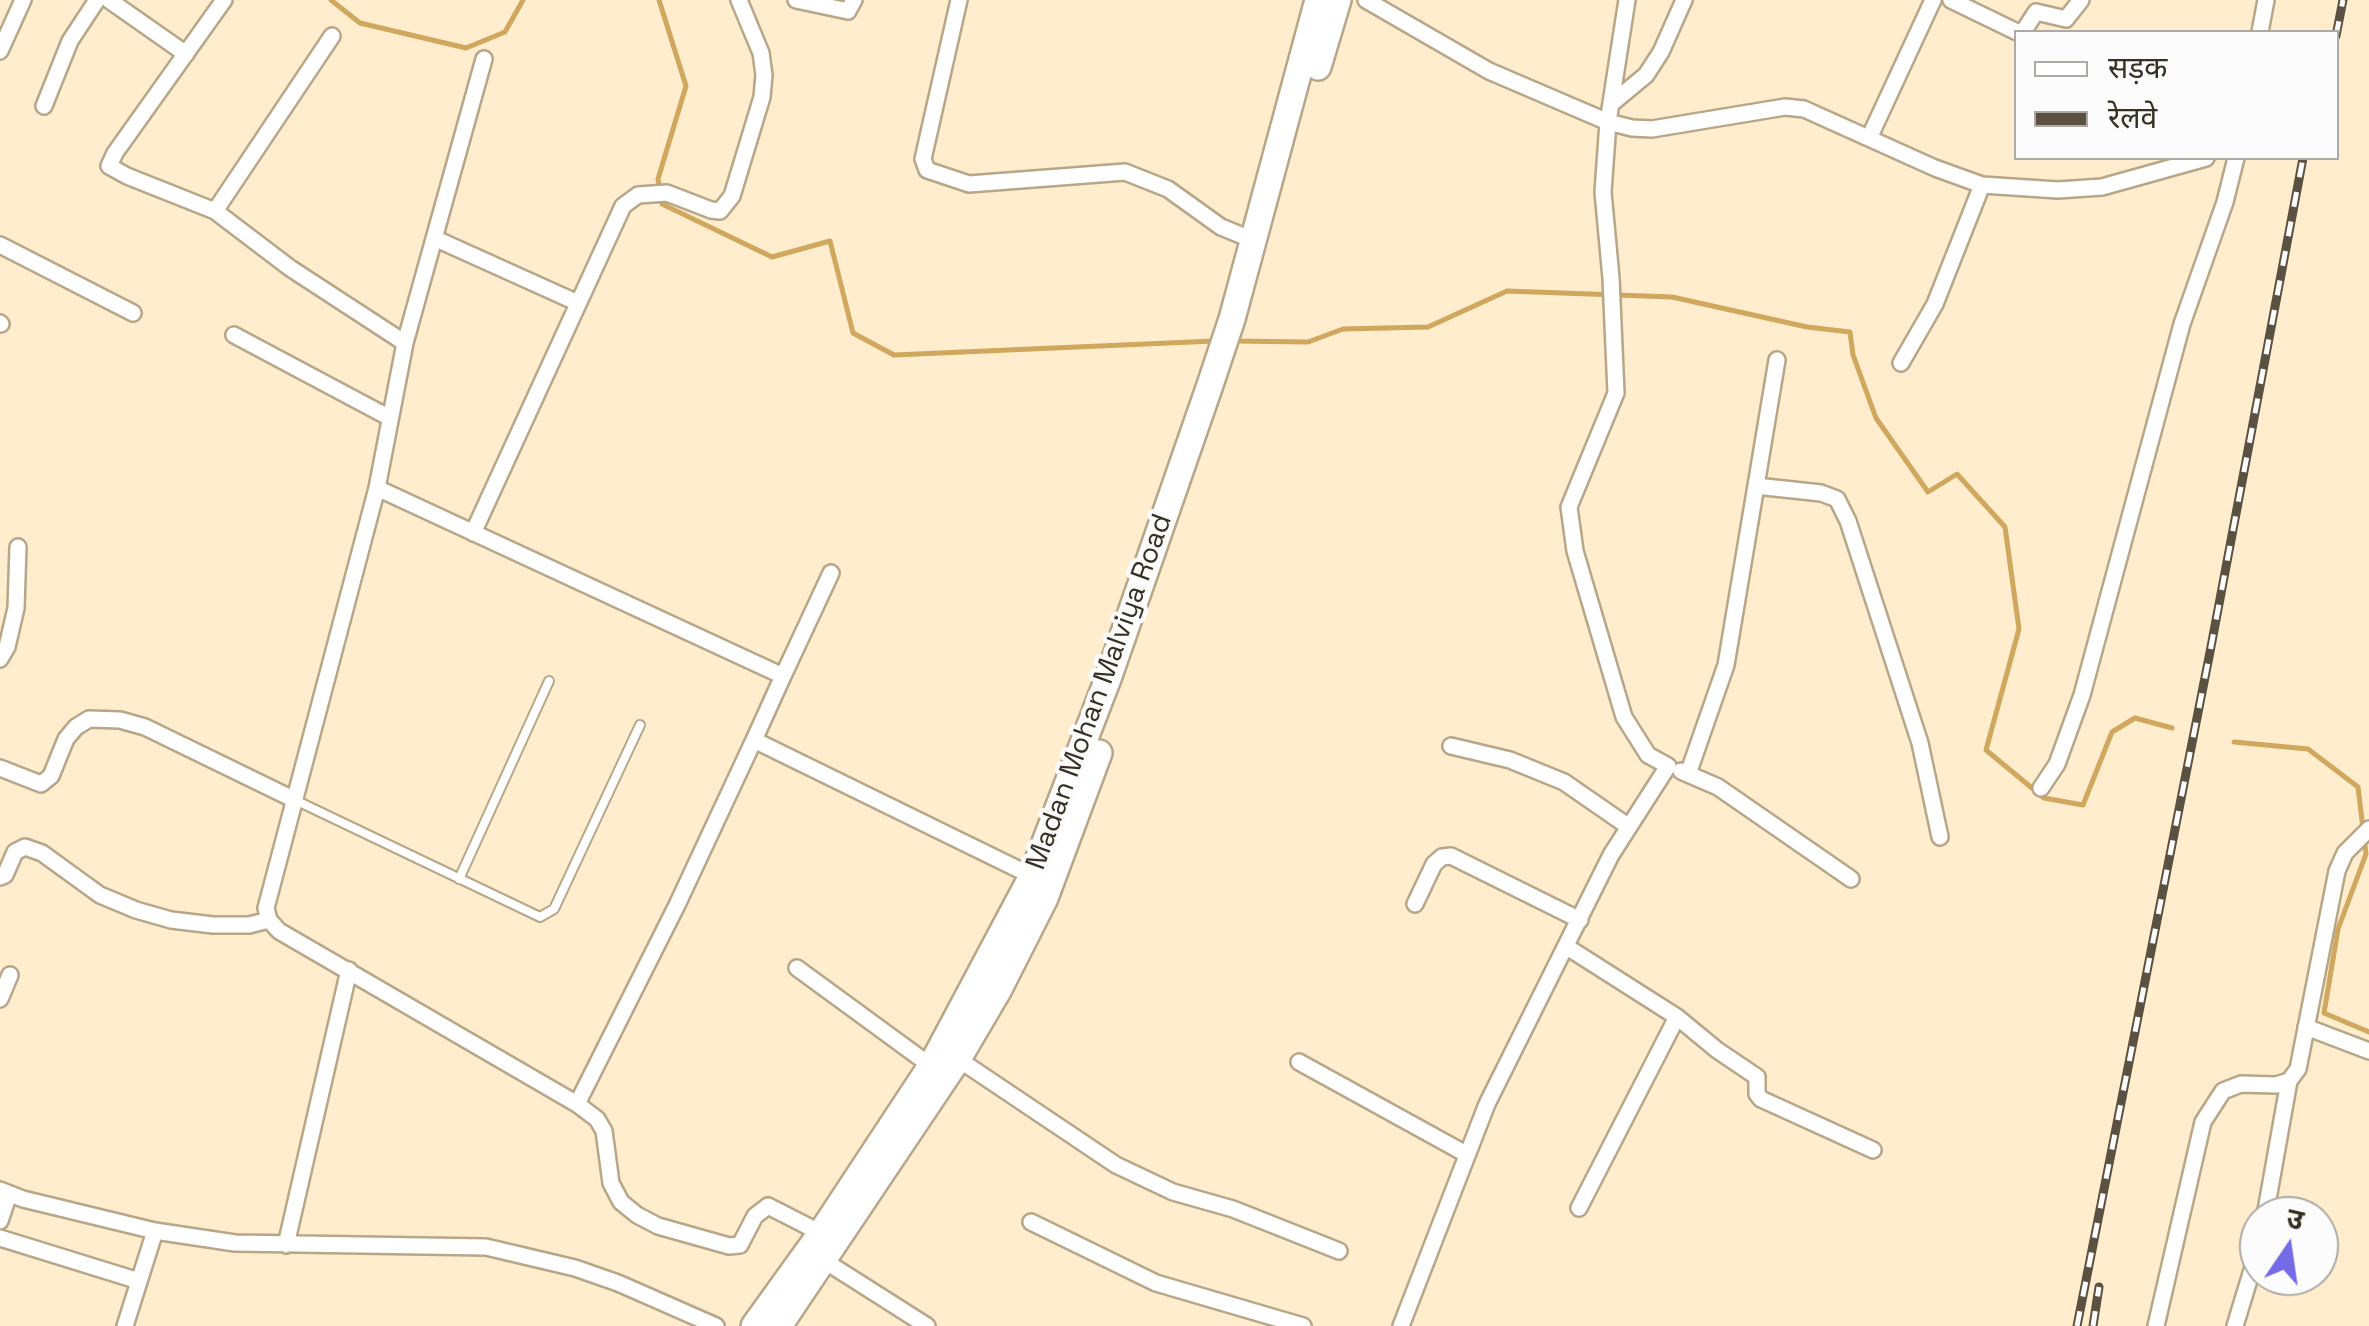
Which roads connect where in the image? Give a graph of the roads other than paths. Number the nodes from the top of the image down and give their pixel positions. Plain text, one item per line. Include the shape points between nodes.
1 (24, 0) edge
2 (97, 0) edge
3 (109, 0) edge
4 (224, 0) edge
5 (739, 0) edge
6 (796, 0) edge
7 (854, 0) edge
8 (959, 0) edge
9 (1318, 0) edge
10 (1338, 0) edge
11 (1366, 0) edge
12 (1627, 0) edge
13 (1684, 0) edge
14 (1933, 0) edge
15 (1951, 0) edge
16 (2081, 0) edge
17 (2266, 0) edge
18 (2016, 30) edge
19 (2022, 30) edge
20 (2260, 30) edge
21 (332, 36) dead end
22 (0, 51) edge
23 (186, 54) junction
24 (484, 59) dead end
25 (1611, 104) junction
26 (44, 106) dead end
27 (1608, 122) junction
28 (1870, 136) junction
29 (2199, 160) edge
30 (2236, 160) edge
31 (1982, 185) junction
32 (214, 211) junction
33 (434, 238) junction
34 (1253, 240) junction
35 (0, 245) edge
36 (578, 303) junction
37 (133, 313) dead end
38 (1238, 320) junction
39 (234, 334) dead end
40 (405, 343) junction
41 (1778, 360) dead end
42 (1901, 363) dead end
43 (1218, 384) junction
44 (390, 418) junction
45 (1756, 486) junction
46 (377, 488) junction
47 (473, 533) junction
48 (18, 546) dead end
49 (831, 573) dead end
50 (0, 659) edge
51 (783, 676) junction
52 (549, 681) dead end
53 (640, 724) dead end
54 (754, 740) junction
55 (1450, 746) dead end
56 (1668, 766) junction
57 (0, 768) edge
58 (1688, 774) junction
59 (2040, 788) dead end
60 (295, 800) junction
61 (1629, 827) junction
62 (2369, 829) edge
63 (1940, 837) dead end
64 (1032, 876) junction
65 (0, 877) edge
66 (459, 879) junction
67 (1851, 879) dead end
68 (1416, 904) dead end
69 (268, 920) junction
70 (1580, 920) junction
71 (1567, 947) junction
72 (798, 968) dead end
73 (349, 970) junction
74 (10, 975) dead end
75 (0, 999) edge
76 (1677, 1016) junction
77 (2306, 1027) junction
78 (2369, 1051) edge
79 (958, 1059) junction
80 (1299, 1062) dead end
81 (931, 1066) junction
82 (2289, 1081) junction
83 (577, 1104) junction
84 (1873, 1150) dead end
85 (1466, 1154) junction
86 (5, 1192) edge
87 (2269, 1196) edge
88 (1579, 1208) dead end
89 (0, 1220) edge
90 (1031, 1222) dead end
91 (155, 1231) junction
92 (0, 1238) edge
93 (286, 1245) junction
94 (818, 1248) junction
95 (1339, 1251) dead end
96 (140, 1280) junction
97 (2245, 1296) edge
98 (125, 1326) edge
99 (716, 1326) edge
100 (754, 1326) edge
101 (779, 1326) edge
102 (926, 1326) edge
103 (1303, 1326) edge
104 (1401, 1326) edge
105 (2156, 1326) edge
106 (2236, 1326) edge

1 - 22 street
2 - 26 street via 70,41
3 - 23 street
4 - 23 street
5 - 36 street via 764,75 732,196 711,210 659,193 638,194 623,206
6 - 7 street via 848,11
8 - 34 street via 923,159 928,170 969,184 1125,172
9 - 34 highway, Madan Mohan Malviya Road
10 - 38 highway, Madan Mohan Malviya Road
11 - 27 street via 1488,71
12 - 25 street
13 - 25 street via 1646,75
14 - 28 street
15 - 18 street
16 - 19 street via 2066,19 2036,12
17 - 20 street
21 - 32 street
23 - 32 street via 110,166
24 - 33 street
25 - 27 street
27 - 28 street via 1652,128 1785,108
27 - 56 street via 1603,192 1616,394 1569,507 1574,551 1624,718 1648,754
28 - 31 street
29 - 31 street via 2102,187
30 - 59 street via 2182,324 2082,695 2057,764
31 - 42 street via 1935,304
32 - 40 street
33 - 36 street
33 - 40 street
34 - 38 highway, Madan Mohan Malviya Road
35 - 37 street
36 - 47 street
38 - 43 highway, Madan Mohan Malviya Road
39 - 44 street
40 - 44 street
41 - 45 street
43 - 64 highway, Madan Mohan Malviya Road
43 - 79 highway, Madan Mohan Malviya Road via 1132,660 1045,898
44 - 46 street
45 - 58 street via 1726,665
45 - 63 street via 1838,499 1920,744
46 - 47 street
46 - 60 street
47 - 51 street
48 - 50 street via 16,608
49 - 51 street
51 - 54 street
52 - 66 lane
53 - 66 lane via 546,916
54 - 64 street
54 - 83 street
55 - 61 street via 1564,782
56 - 58 street
56 - 61 street
57 - 60 street via 41,784 76,727 120,720
58 - 67 street via 1718,787
60 - 66 lane
60 - 69 street
61 - 70 street
62 - 77 street via 2345,852
64 - 81 highway, Madan Mohan Malviya Road
65 - 69 street via 25,847 136,910 214,925
68 - 70 street via 1434,864 1451,856
69 - 73 street
70 - 71 street
71 - 76 street
71 - 85 street
72 - 81 street
73 - 83 street
73 - 93 street
74 - 75 street
76 - 84 street via 1757,1077 1761,1100
76 - 88 street
77 - 78 street
77 - 82 street
79 - 94 highway, Madan Mohan Malviya Road
79 - 95 street via 1116,1166
80 - 85 street
81 - 94 highway, Madan Mohan Malviya Road
82 - 87 street
82 - 105 street via 2241,1084 2222,1091 2211,1105
83 - 94 street via 604,1130 612,1183 620,1202 637,1215 729,1246 740,1245 768,1206
85 - 104 street
86 - 89 street
86 - 91 street
90 - 103 street via 1156,1283
91 - 93 street
91 - 96 street
92 - 96 street
93 - 99 street via 486,1248 575,1268
94 - 100 highway, Madan Mohan Malviya Road
94 - 101 highway, Madan Mohan Malviya Road
94 - 102 street
96 - 98 street
97 - 106 street

